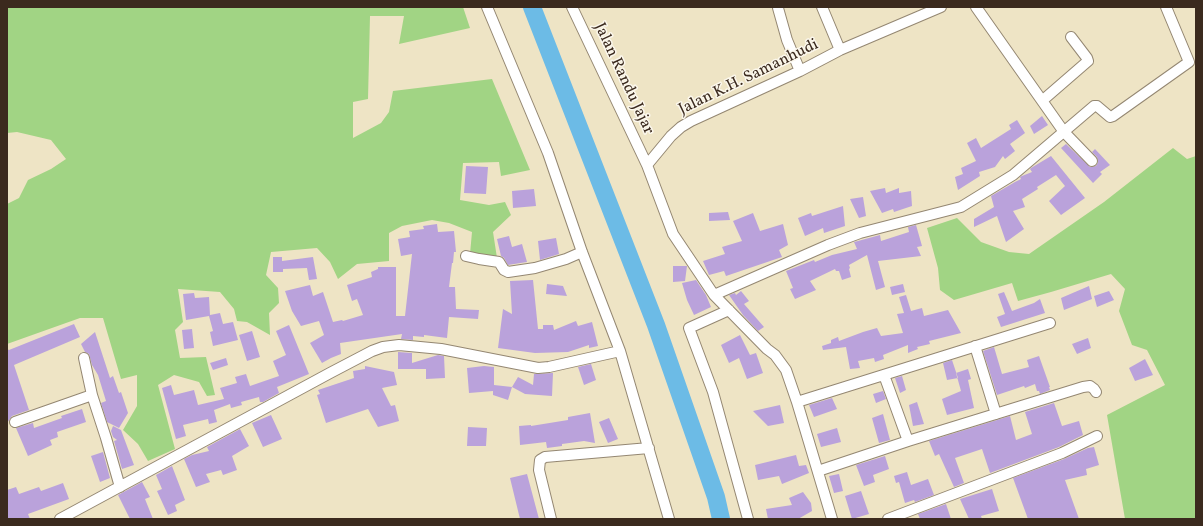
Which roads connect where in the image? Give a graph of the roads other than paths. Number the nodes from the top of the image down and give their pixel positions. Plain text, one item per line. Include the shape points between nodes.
1 (487, 7) edge
2 (572, 7) edge
3 (822, 7) edge
4 (941, 7) edge
5 (976, 7) edge
6 (1166, 7) edge
7 (778, 8) dead end
8 (1071, 37) dead end
9 (840, 50) junction
10 (800, 71) junction
11 (1043, 100) junction
12 (1064, 132) junction
13 (1092, 161) dead end
14 (647, 164) junction
15 (582, 252) junction
16 (466, 256) dead end
17 (714, 295) junction
18 (729, 310) junction
19 (1050, 323) dead end
20 (975, 346) junction
21 (620, 351) junction
22 (84, 358) dead end
23 (884, 375) junction
24 (1096, 392) dead end
25 (92, 396) junction
26 (797, 402) junction
27 (996, 414) junction
28 (15, 422) dead end
29 (1097, 436) dead end
30 (908, 441) junction
31 (649, 448) junction
32 (818, 471) junction
33 (120, 487) junction
34 (62, 518) edge
35 (551, 519) edge
36 (669, 519) edge
37 (748, 519) edge
38 (832, 519) edge
39 (888, 519) edge

1 - 15 street via 548,152
2 - 14 street, Jalan Randu Jajar
3 - 9 street
4 - 9 street, Jalan K.H. Samanhudi
5 - 11 street
6 - 12 street via 1188,62 1112,117 1094,106
7 - 10 street via 787,40
8 - 11 street via 1088,61
9 - 10 street, Jalan K.H. Samanhudi
10 - 14 street, Jalan K.H. Samanhudi via 681,127
11 - 12 street
12 - 13 street
12 - 17 street via 1013,175 968,204 951,211 860,233
14 - 17 street via 673,234
15 - 16 street via 535,268 505,272 499,262
15 - 21 street
17 - 18 street
18 - 26 street via 782,363
18 - 37 street via 689,328 713,392
19 - 20 street
20 - 23 street
20 - 27 street
21 - 31 street
21 - 33 street via 538,368 441,349 399,345 383,347
22 - 25 street
23 - 26 street
23 - 30 street
24 - 27 street via 1087,386
25 - 28 street
25 - 33 street
26 - 32 street
27 - 30 street
29 - 39 street via 1062,453
30 - 32 street
31 - 35 street via 545,457 540,460 539,470
31 - 36 street
32 - 38 street
33 - 34 street

